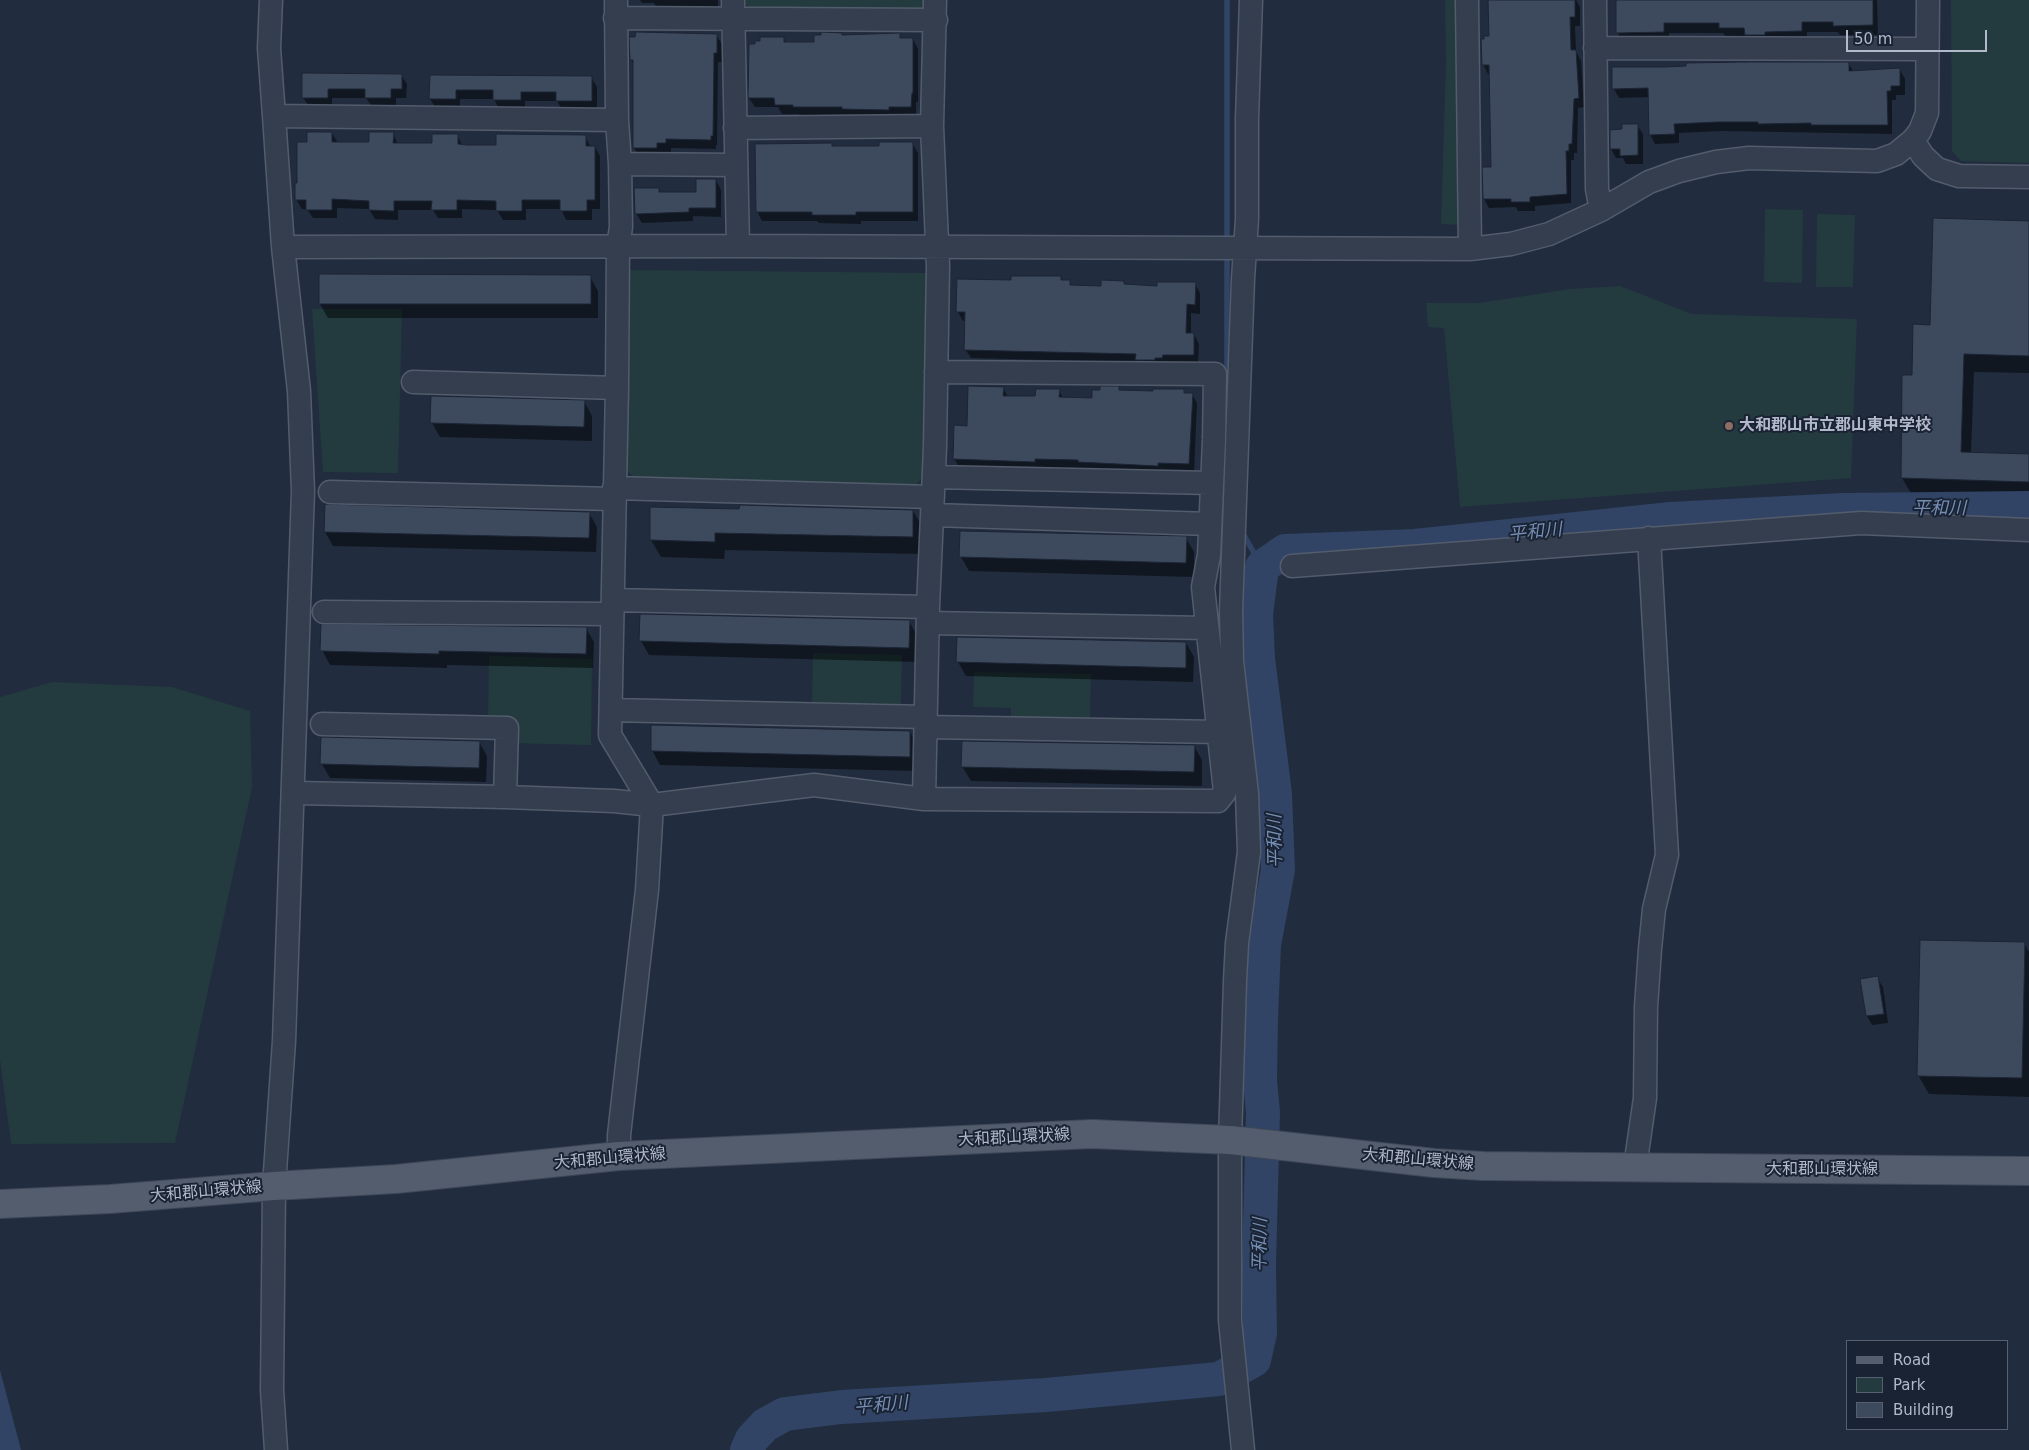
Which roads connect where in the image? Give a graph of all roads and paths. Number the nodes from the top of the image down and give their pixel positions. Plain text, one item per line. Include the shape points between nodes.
1 (271, 0) edge
2 (1250, 0) edge
3 (1467, 0) edge
4 (1595, 0) edge
5 (1928, 0) edge
6 (615, 9) edge
7 (733, 9) edge
8 (935, 10) edge
9 (1595, 48) junction
10 (1928, 49) junction
11 (274, 116) junction
12 (617, 120) junction
13 (932, 126) junction
14 (735, 128) junction
15 (1913, 140) junction
16 (620, 164) junction
17 (736, 165) junction
18 (2029, 178) edge
19 (1601, 210) junction
20 (618, 246) junction
21 (738, 246) junction
22 (284, 247) junction
23 (938, 247) junction
24 (1244, 249) junction
25 (1470, 249) junction
26 (936, 372) junction
27 (413, 382) dead end
28 (617, 388) junction
29 (1212, 483) junction
30 (330, 492) dead end
31 (614, 493) junction
32 (933, 496) junction
33 (1210, 524) junction
34 (2029, 530) edge
35 (1649, 538) junction
36 (1292, 566) dead end
37 (612, 607) junction
38 (324, 612) dead end
39 (928, 615) junction
40 (1207, 628) junction
41 (611, 710) junction
42 (926, 722) junction
43 (322, 724) dead end
44 (1219, 732) junction
45 (294, 793) junction
46 (505, 797) junction
47 (924, 799) junction
48 (652, 805) junction
49 (1254, 1143) junction
50 (619, 1156) junction
51 (1635, 1167) junction
52 (2029, 1171) edge
53 (274, 1186) junction
54 (0, 1204) edge
55 (1242, 1445) edge
56 (276, 1450) edge

1 - 11 street
2 - 24 street
3 - 25 street
4 - 9 street
5 - 10 street
6 - 7 street
6 - 12 street
7 - 8 street
7 - 14 street
8 - 13 street
9 - 10 street
9 - 19 street
10 - 15 street via 1927,113
11 - 12 street
11 - 22 street
12 - 16 street
13 - 14 street
13 - 23 street
14 - 17 street
15 - 18 street via 1937,169 1959,176
15 - 19 street via 1896,154 1877,161 1750,158 1716,162 1649,182
16 - 17 street
16 - 20 street via 621,227
17 - 21 street
19 - 25 street via 1550,234
20 - 21 street
20 - 22 street
20 - 28 street
21 - 23 street
22 - 45 street via 299,391 303,491
23 - 24 street
23 - 26 street
24 - 25 street
24 - 49 street via 1233,536 1232,660 1247,794 1248,852 1234,981
26 - 29 street via 1214,374
26 - 32 street
27 - 28 street
28 - 31 street
29 - 32 street
29 - 33 street
30 - 31 street
31 - 32 street
31 - 37 street
32 - 33 street
32 - 39 street
33 - 40 street via 1203,587
34 - 35 street via 1861,523
35 - 36 street
35 - 51 street via 1667,856 1654,910 1646,1007 1645,1098
37 - 38 street
37 - 39 street
37 - 41 street
39 - 40 street
39 - 42 street
40 - 44 street
41 - 42 street
41 - 48 street via 610,735
42 - 44 street
42 - 47 street
43 - 46 street via 507,728
44 - 47 street via 1226,792 1218,801
45 - 46 street
45 - 53 street via 284,1041
46 - 48 street
47 - 48 street via 814,786
48 - 50 street via 647,890
49 - 50 main road, 大和郡山環状線 via 1092,1134
49 - 51 main road, 大和郡山環状線 via 1434,1163
49 - 55 street via 1230,1320
50 - 53 main road, 大和郡山環状線 via 396,1179
51 - 52 main road, 大和郡山環状線
53 - 54 main road, 大和郡山環状線 via 110,1200
53 - 56 street via 272,1390

